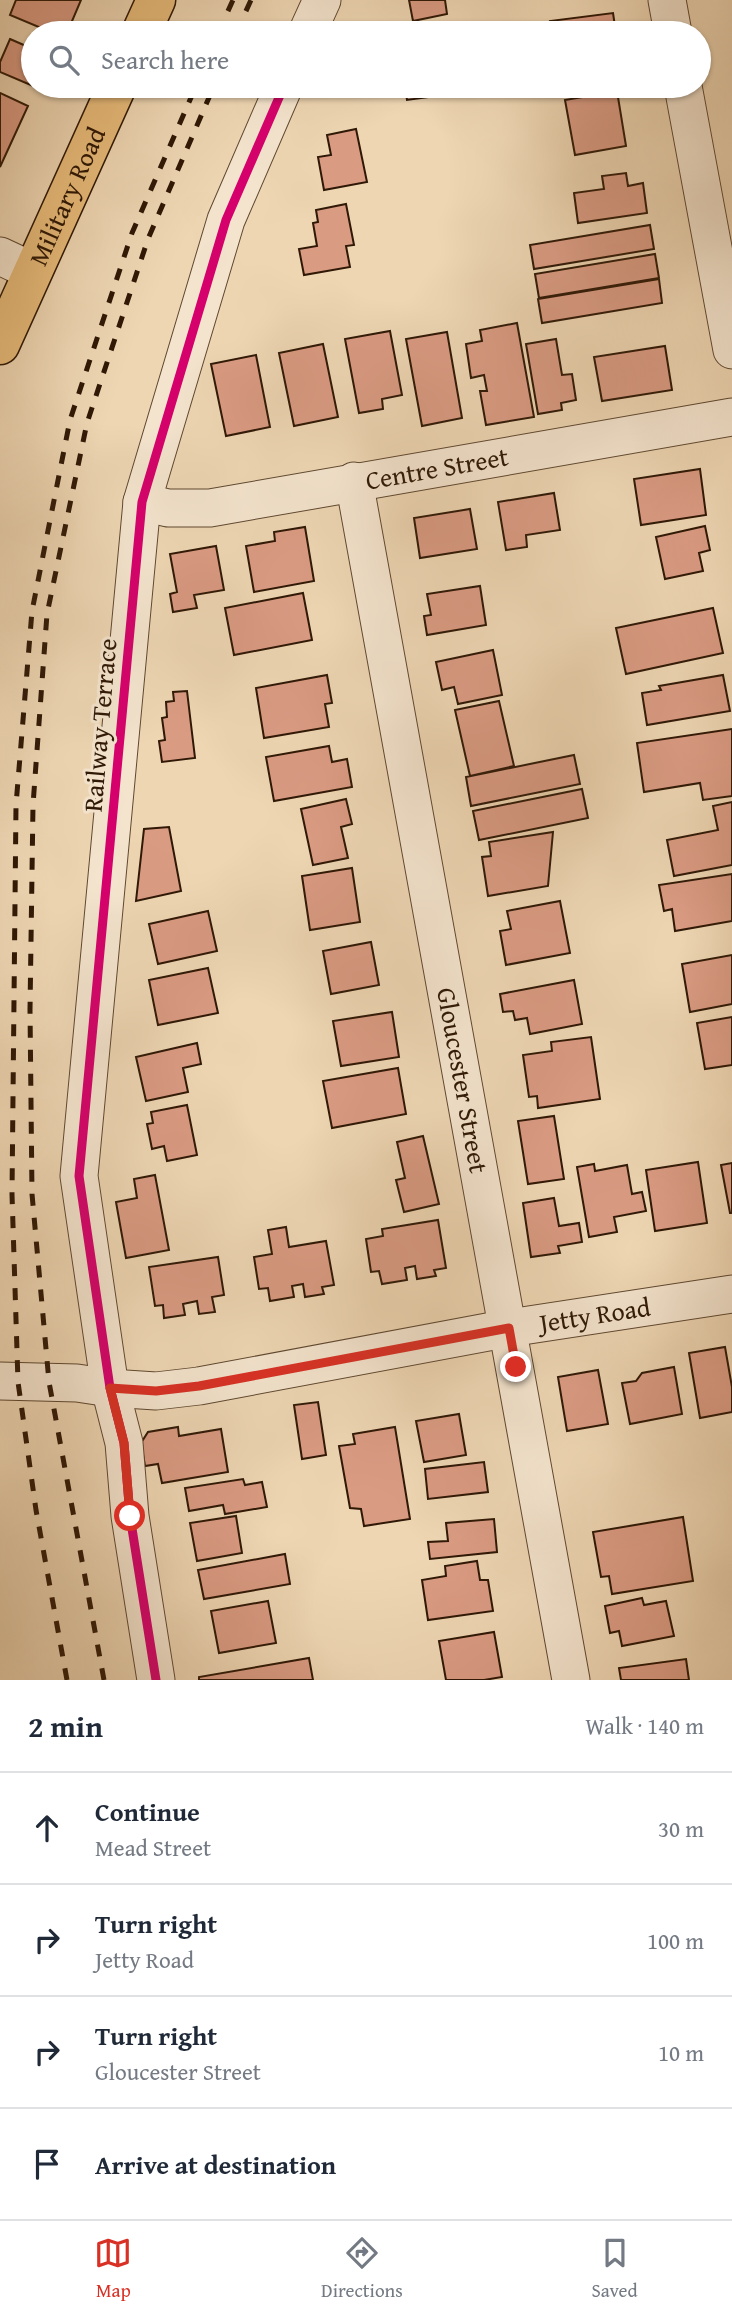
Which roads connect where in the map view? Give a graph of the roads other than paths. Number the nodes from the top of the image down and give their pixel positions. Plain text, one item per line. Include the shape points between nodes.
1 (156, 0) edge
2 (322, 0) edge
3 (667, 0) edge
4 (146, 21) edge
5 (312, 21) edge
6 (671, 21) edge
7 (110, 98) edge
8 (279, 98) edge
9 (685, 98) edge
10 (16, 263) edge
11 (0, 345) edge
12 (732, 350) edge
13 (732, 417) edge
14 (354, 481) junction
15 (142, 502) junction
16 (732, 1294) edge
17 (509, 1328) junction
18 (0, 1381) edge
19 (110, 1388) junction
20 (156, 1680) edge
21 (571, 1680) edge

1 - 4 main road
2 - 5 street
3 - 6 street
7 - 10 main road, Military Road
8 - 15 street, Railway Terrace via 226,220
9 - 12 street
10 - 11 main road, Military Road
13 - 14 street, Centre Street
14 - 15 street, Centre Street via 210,508 168,508
14 - 17 street, Gloucester Street
15 - 19 street, Railway Terrace via 79,1176
16 - 17 street, Jetty Road
17 - 19 street, Jetty Road via 199,1386 156,1391
17 - 21 street, Gloucester Street
18 - 19 street, Jetty Road
19 - 20 street, Railway Terrace via 110,1445 130,1516

